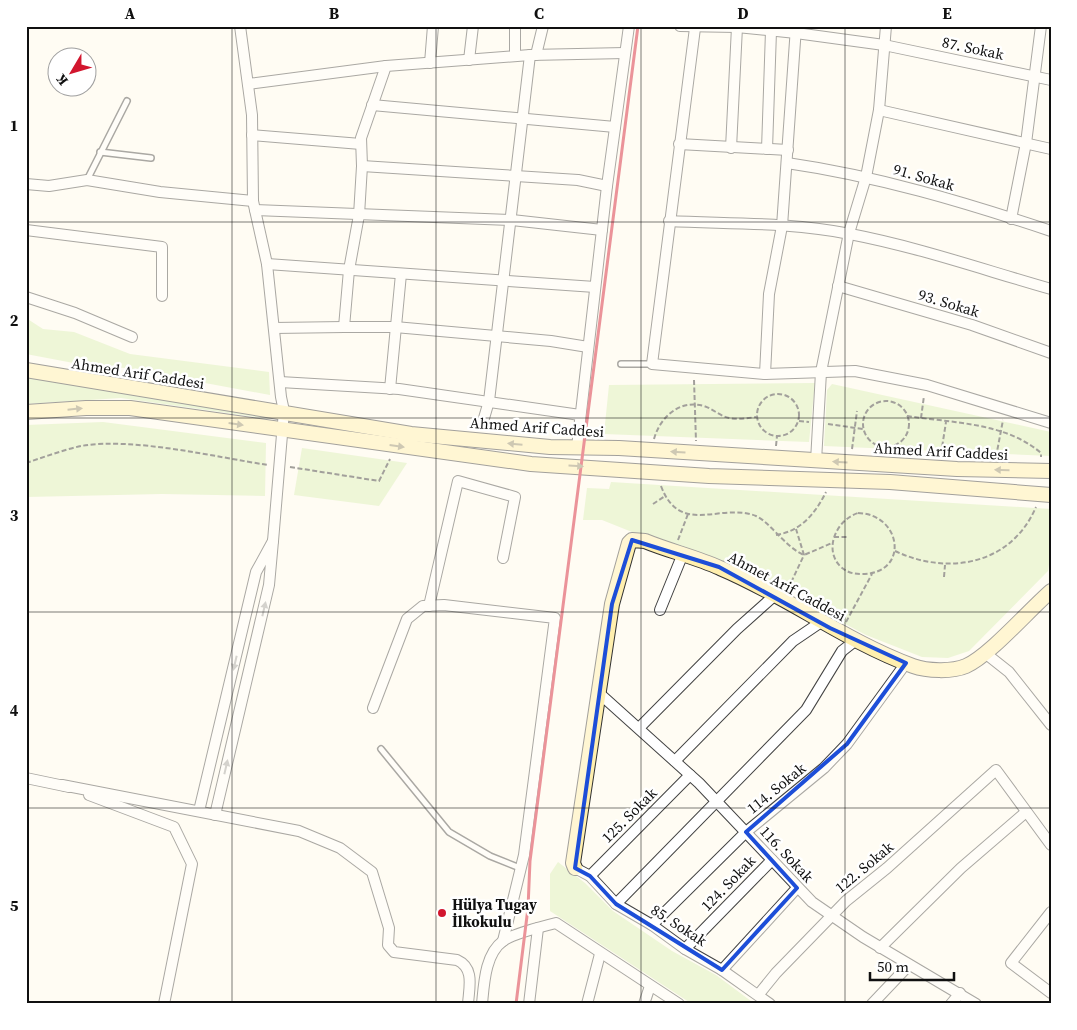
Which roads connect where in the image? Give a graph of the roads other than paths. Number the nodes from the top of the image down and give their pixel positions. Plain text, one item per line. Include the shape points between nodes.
1 (240, 26) edge
2 (432, 26) edge
3 (472, 26) edge
4 (515, 26) edge
5 (543, 26) edge
6 (629, 26) edge
7 (680, 26) edge
8 (886, 26) edge
9 (1041, 26) edge
10 (736, 27) edge
11 (694, 28) junction
12 (771, 30) junction
13 (796, 30) edge
14 (884, 46) junction
15 (626, 53) junction
16 (533, 55) junction
17 (515, 56) junction
18 (470, 60) junction
19 (430, 63) junction
20 (386, 66) junction
21 (1035, 77) junction
22 (1051, 80) edge
23 (248, 84) junction
24 (127, 101) dead end
25 (372, 105) junction
26 (879, 110) junction
27 (523, 117) junction
28 (615, 127) junction
29 (252, 136) junction
30 (1026, 143) junction
31 (362, 144) junction
32 (679, 144) junction
33 (731, 148) junction
34 (767, 149) junction
35 (1051, 149) edge
36 (788, 150) junction
37 (100, 152) junction
38 (151, 158) dead end
39 (786, 163) junction
40 (362, 166) junction
41 (517, 175) junction
42 (866, 177) junction
43 (87, 180) junction
44 (26, 184) edge
45 (607, 186) junction
46 (254, 205) junction
47 (358, 215) junction
48 (1011, 219) junction
49 (512, 220) junction
50 (669, 221) junction
51 (782, 226) junction
52 (26, 230) edge
53 (602, 230) junction
54 (1051, 232) edge
55 (849, 234) junction
56 (267, 264) junction
57 (349, 270) junction
58 (401, 274) junction
59 (504, 282) junction
60 (595, 286) junction
61 (838, 286) junction
62 (1051, 289) edge
63 (162, 296) dead end
64 (26, 297) edge
65 (344, 327) junction
66 (395, 327) junction
67 (274, 328) junction
68 (132, 336) dead end
69 (496, 337) junction
70 (588, 347) junction
71 (1051, 353) edge
72 (621, 364) dead end
73 (652, 364) junction
74 (26, 370) edge
75 (821, 372) junction
76 (765, 374) junction
77 (280, 382) junction
78 (390, 389) junction
79 (489, 401) junction
80 (284, 411) junction
81 (26, 412) edge
82 (580, 415) junction
83 (1051, 423) edge
84 (482, 425) dead end
85 (283, 431) junction
86 (577, 447) junction
87 (816, 461) junction
88 (1051, 472) edge
89 (1051, 495) edge
90 (273, 541) junction
91 (678, 554) junction
92 (503, 558) dead end
93 (1051, 591) edge
94 (779, 598) junction
95 (429, 606) junction
96 (660, 610) dead end
97 (821, 622) junction
98 (856, 640) junction
99 (984, 653) junction
100 (906, 663) junction
101 (600, 694) junction
102 (374, 708) dead end
103 (1051, 726) edge
104 (639, 728) junction
105 (381, 749) dead end
106 (675, 761) junction
107 (690, 775) junction
108 (26, 778) edge
109 (62, 785) junction
110 (717, 802) junction
111 (199, 811) junction
112 (1026, 812) junction
113 (215, 814) junction
114 (746, 832) junction
115 (1051, 845) edge
116 (772, 860) junction
117 (575, 868) joint
118 (521, 869) junction
119 (590, 876) junction
120 (798, 888) junction
121 (616, 904) junction
122 (1051, 912) edge
123 (832, 916) junction
124 (652, 925) junction
125 (538, 928) junction
126 (503, 940) junction
127 (880, 948) junction
128 (685, 949) junction
129 (600, 954) junction
130 (909, 965) junction
131 (722, 970) junction
132 (650, 986) junction
133 (960, 993) junction
134 (1051, 993) edge
135 (759, 994) junction
136 (164, 1004) edge
137 (468, 1004) edge
138 (482, 1004) edge
139 (529, 1004) edge
140 (587, 1004) edge
141 (644, 1004) edge
142 (679, 1004) edge
143 (770, 1004) edge
144 (872, 1004) edge
145 (951, 1004) edge
146 (976, 1004) edge

1 - 23 street
2 - 19 street
3 - 18 street
4 - 17 street
5 - 16 street
6 - 15 street
7 - 11 street, 87. Sokak
8 - 14 street
9 - 21 street
10 - 11 street, 87. Sokak
10 - 12 street, 87. Sokak
10 - 33 street
11 - 32 street
12 - 13 street, 87. Sokak
12 - 34 street
13 - 14 street, 87. Sokak
13 - 36 street
14 - 21 street, 87. Sokak
14 - 26 street
15 - 16 street
15 - 28 street
16 - 17 street
16 - 27 street
17 - 18 street
18 - 19 street
19 - 20 street
20 - 23 street
20 - 25 street
21 - 22 street, 87. Sokak
21 - 30 street
23 - 29 street
24 - 37 lane
25 - 27 street
25 - 31 street
26 - 30 street
26 - 42 street
27 - 28 street
27 - 41 street
28 - 45 street
29 - 31 street
29 - 46 street
30 - 35 street
30 - 48 street
31 - 40 street
32 - 33 street
32 - 50 street
33 - 34 street
34 - 36 street
36 - 39 street
37 - 38 lane
37 - 43 lane
39 - 42 street, 91. Sokak
39 - 51 street
40 - 41 street
40 - 47 street
41 - 45 street
41 - 49 street
42 - 48 street, 91. Sokak
42 - 55 street
43 - 44 street via 49,186
43 - 46 street
45 - 53 street
46 - 47 street
46 - 56 street
47 - 49 street
47 - 57 street
48 - 54 street, 91. Sokak
49 - 53 street
49 - 59 street
50 - 51 street
50 - 73 street
51 - 55 street
51 - 76 street via 768,294
52 - 63 street via 162,247
53 - 60 street
55 - 61 street
55 - 62 street
56 - 57 street
56 - 67 street
57 - 58 street
57 - 65 street
58 - 59 street
58 - 66 street
59 - 60 street
59 - 69 street
60 - 70 street
61 - 71 street, 93. Sokak via 972,325
61 - 75 street
64 - 68 street
65 - 66 street
65 - 67 street
66 - 69 street
66 - 78 street
67 - 77 street
69 - 70 street
69 - 79 street
70 - 82 street
72 - 73 lane
73 - 76 street
74 - 80 street, Ahmed Arif Caddesi
75 - 76 street
75 - 83 street via 855,371 927,385
75 - 87 street
77 - 78 street
77 - 80 street
78 - 79 street
79 - 82 street
79 - 84 street
80 - 85 street
86 -> 80 street, Ahmed Arif Caddesi via 411,434
81 -> 85 street via 130,408
82 - 86 street
85 -> 89 street via 531,464 709,476 890,482
85 - 90 street
87 -> 86 street, Ahmed Arif Caddesi
88 -> 87 street, Ahmed Arif Caddesi
90 -> 111 street via 256,572
113 -> 90 street via 269,585
91 - 94 street, Ahmet Arif Caddesi via 719,567
91 - 96 street
91 - 101 street, Ahmet Arif Caddesi via 645,541 636,539 629,543 612,604
92 - 95 street via 515,497 458,481
93 - 99 street, Ahmet Arif Caddesi
94 - 97 street, Ahmet Arif Caddesi
94 - 104 street via 737,629
95 - 102 street via 423,606 407,619
95 - 118 street via 555,618
97 - 98 street, Ahmet Arif Caddesi
97 - 106 street via 792,641
98 - 100 street, Ahmet Arif Caddesi
98 - 110 street via 842,651 806,710
99 - 100 street, Ahmet Arif Caddesi via 966,666 953,669 915,667
99 - 103 street via 1009,672
100 - 114 street, 114. Sokak via 847,744
101 - 104 street, 116. Sokak
101 - 117 street, Ahmet Arif Caddesi via 573,863
104 - 106 street, 116. Sokak
105 - 118 lane via 449,832 490,856
106 - 107 street, 116. Sokak
107 - 110 street, 116. Sokak
107 - 119 street, 125. Sokak
108 - 109 street
109 - 111 street
109 - 136 street via 174,827 192,864
110 - 114 street, 116. Sokak
110 - 121 street
111 - 113 street
112 - 115 street
112 - 123 street, 122. Sokak via 996,770
112 - 127 street via 961,868
113 - 137 street via 299,831 356,858 372,872 389,928 388,945 394,952 464,963 470,973
114 - 116 street, 116. Sokak
114 - 124 street, 114. Sokak
116 - 120 street, 116. Sokak
116 - 128 street, 124. Sokak
117 - 119 street, 85. Sokak
118 - 126 street
119 - 121 street, 85. Sokak
120 - 123 street, 116. Sokak
120 - 131 street
121 - 124 street, 85. Sokak
122 - 134 street via 1011,963
123 - 127 street, 116. Sokak
123 - 135 street, 122. Sokak
124 - 128 street, 85. Sokak
125 - 126 street
125 - 129 street via 556,924
125 - 139 street
126 - 138 street via 492,955
127 - 130 street, 116. Sokak
128 - 131 street, 85. Sokak
129 - 132 street
129 - 140 street
130 - 133 street, 116. Sokak
130 - 144 street
131 - 135 street, 85. Sokak
132 - 141 street
132 - 142 street
133 - 145 street
133 - 146 street, 116. Sokak
135 - 143 street, 85. Sokak

